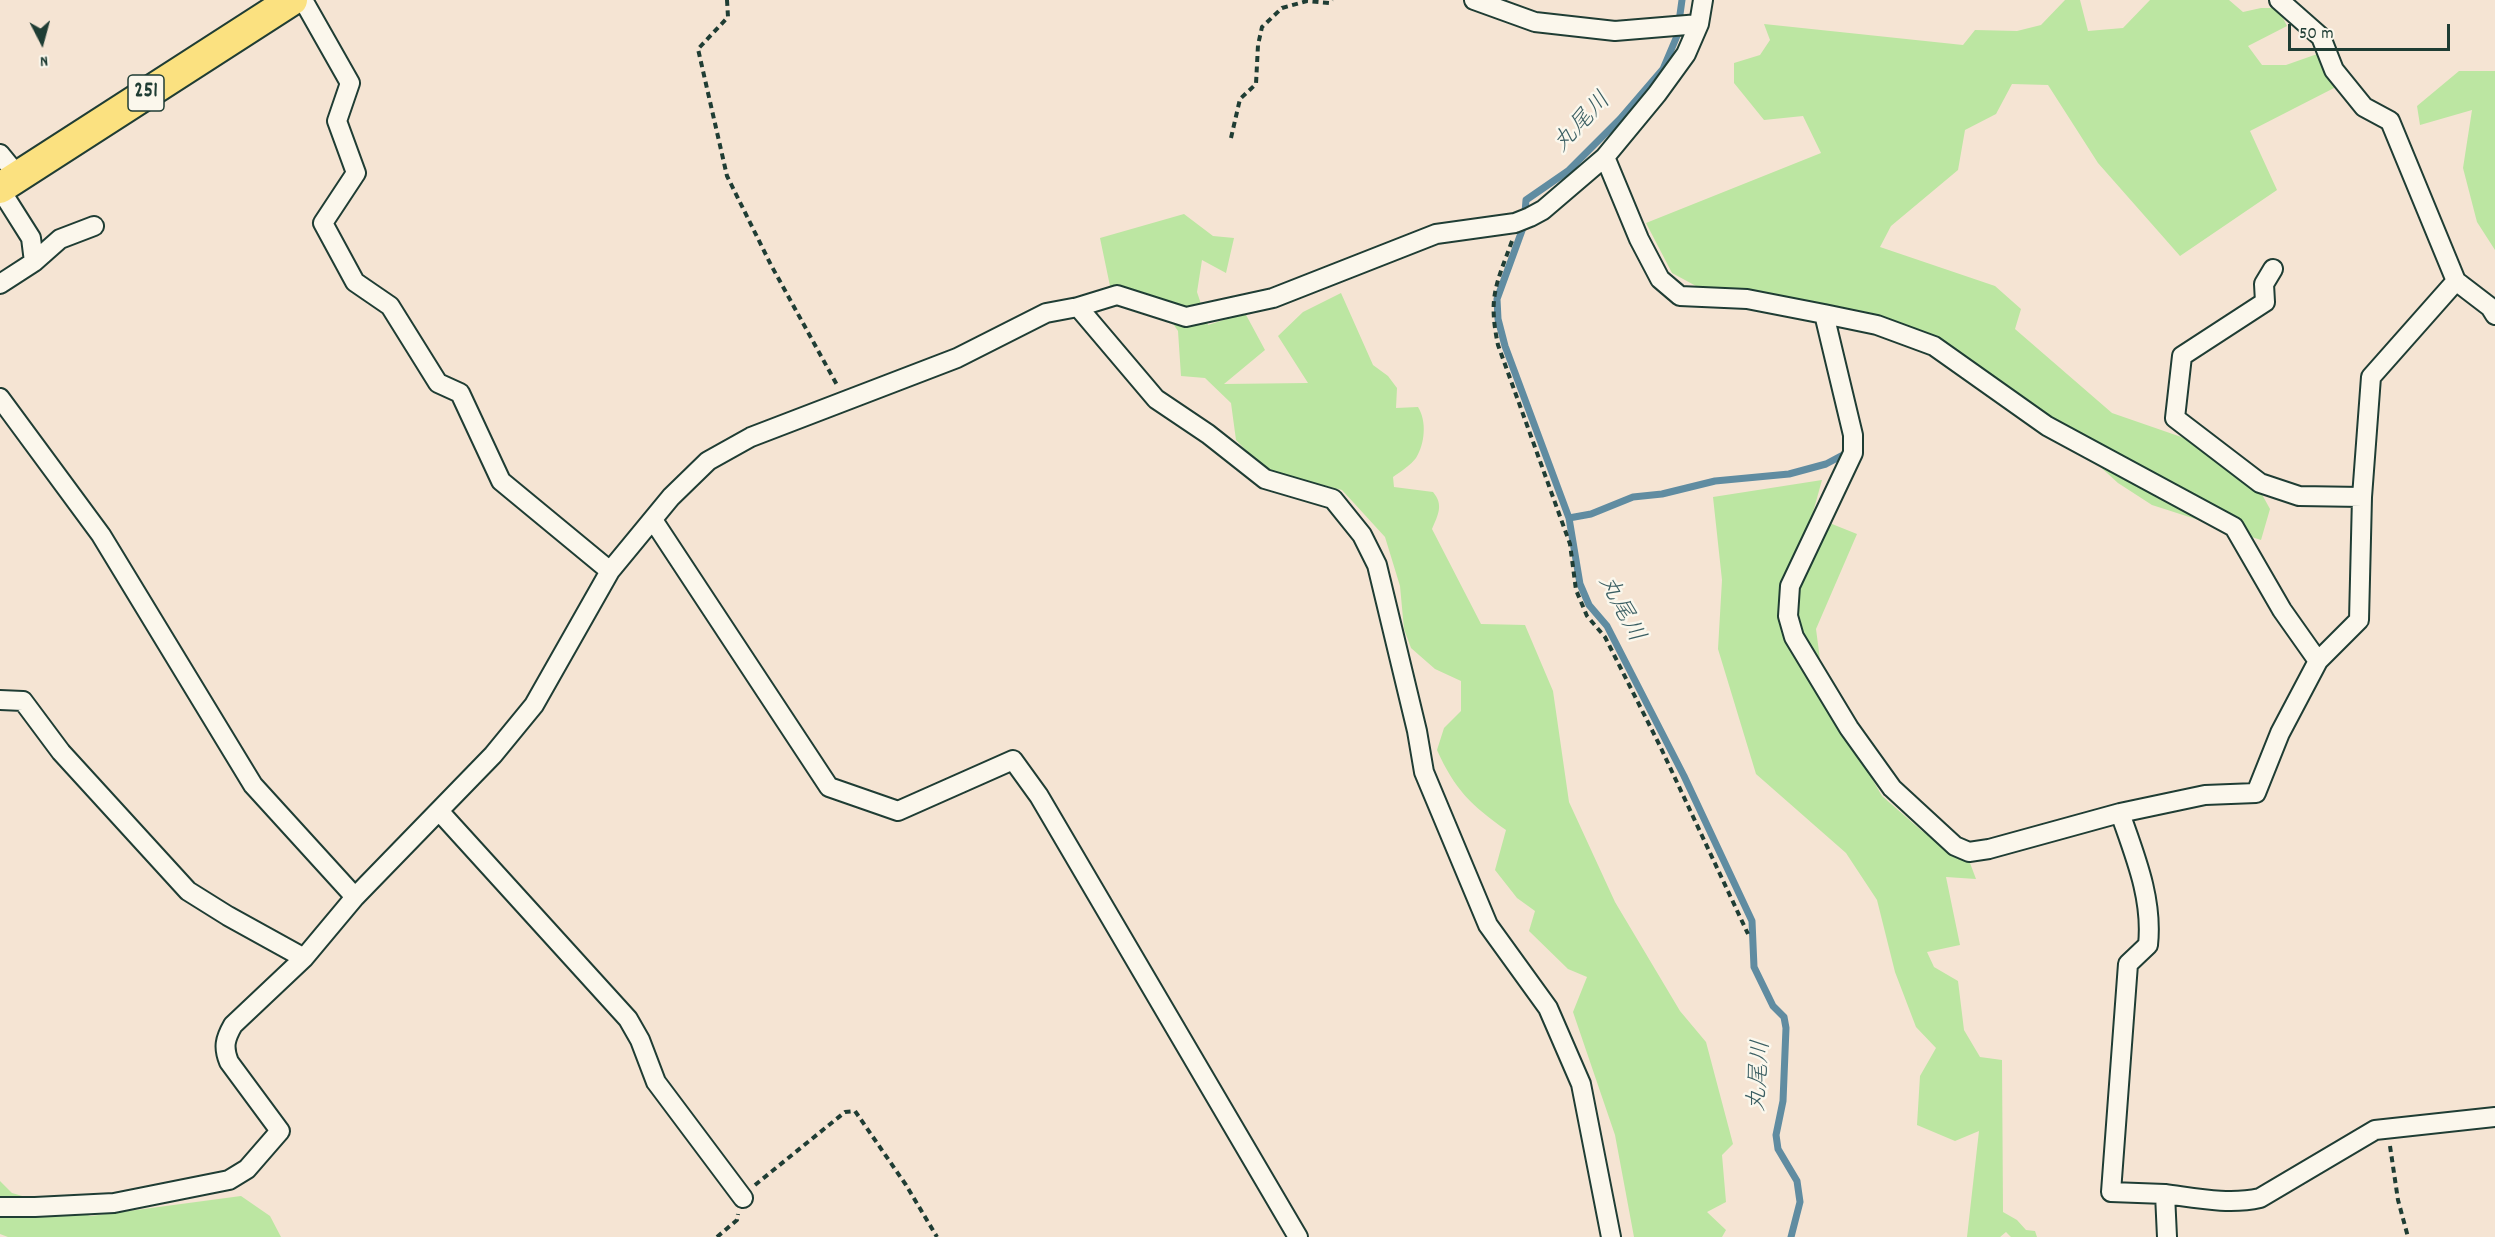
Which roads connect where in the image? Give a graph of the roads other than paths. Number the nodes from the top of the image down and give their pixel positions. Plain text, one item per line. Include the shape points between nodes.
1 (292, 0) edge
2 (303, 0) edge
3 (1474, 0) edge
4 (1703, 0) edge
5 (2279, 0) edge
6 (1686, 25) junction
7 (1605, 157) junction
8 (5, 177) edge
9 (94, 226) dead end
10 (34, 262) junction
11 (2273, 269) dead end
12 (2456, 280) junction
13 (0, 284) edge
14 (1078, 307) junction
15 (1824, 314) junction
16 (2495, 315) edge
17 (3, 409) edge
18 (2362, 497) junction
19 (653, 520) junction
20 (610, 571) junction
21 (2318, 661) junction
22 (0, 700) edge
23 (439, 811) junction
24 (2120, 813) junction
25 (355, 897) junction
26 (304, 958) junction
27 (2495, 1117) edge
28 (2165, 1194) junction
29 (743, 1198) road end
30 (0, 1207) edge
31 (1298, 1237) edge
32 (1611, 1237) edge
33 (2167, 1237) edge

1 - 8 highway, 251
2 - 20 street via 350,84 337,121 356,173 323,223 355,282 390,306 438,383 460,393 501,481
3 - 6 street via 1535,22 1615,31
4 - 6 street
5 - 12 street via 2321,37 2334,69 2364,106 2390,121
6 - 7 street via 1686,54
7 - 14 street via 1543,210 1522,220 1436,234 1272,298 1186,317 1117,295
7 - 15 street via 1660,279 1680,296 1747,299
8 - 10 street via 31,238
9 - 10 street via 60,239
10 - 13 street
11 - 18 street via 2264,284 2265,302 2182,356 2175,418 2260,483 2299,496
12 - 16 street
12 - 18 street via 2371,377
14 - 19 street via 1046,313 957,358 751,437 708,461
14 - 32 street via 1156,399 1265,479 1333,499 1362,535 1377,565 1424,771 1488,925 1548,1008 1581,1084
15 - 21 street via 1877,325 1934,346 2047,426 2234,527 2282,610
15 - 24 street via 1852,435 1852,453 1790,586 1788,616 1794,637 1849,728 1892,788 1955,846 1969,852 1989,849
17 - 25 street via 101,535 253,784
18 - 21 street via 2359,620
19 - 20 street
19 - 31 street via 829,787 898,811 1013,760 1039,796
20 - 23 street via 534,705
21 - 24 street via 2280,733 2256,793 2205,795
22 - 26 street via 23,701 61,752 188,891
23 - 25 street
23 - 29 street via 628,1019 656,1082
24 - 28 street via 2142,876 2150,923 2148,945 2128,964 2111,1192
25 - 26 street
26 - 30 street via 233,1025 225,1039 229,1062 280,1131 248,1169 207,1186 114,1203
27 - 28 street via 2375,1130 2260,1198 2245,1202
28 - 33 street

